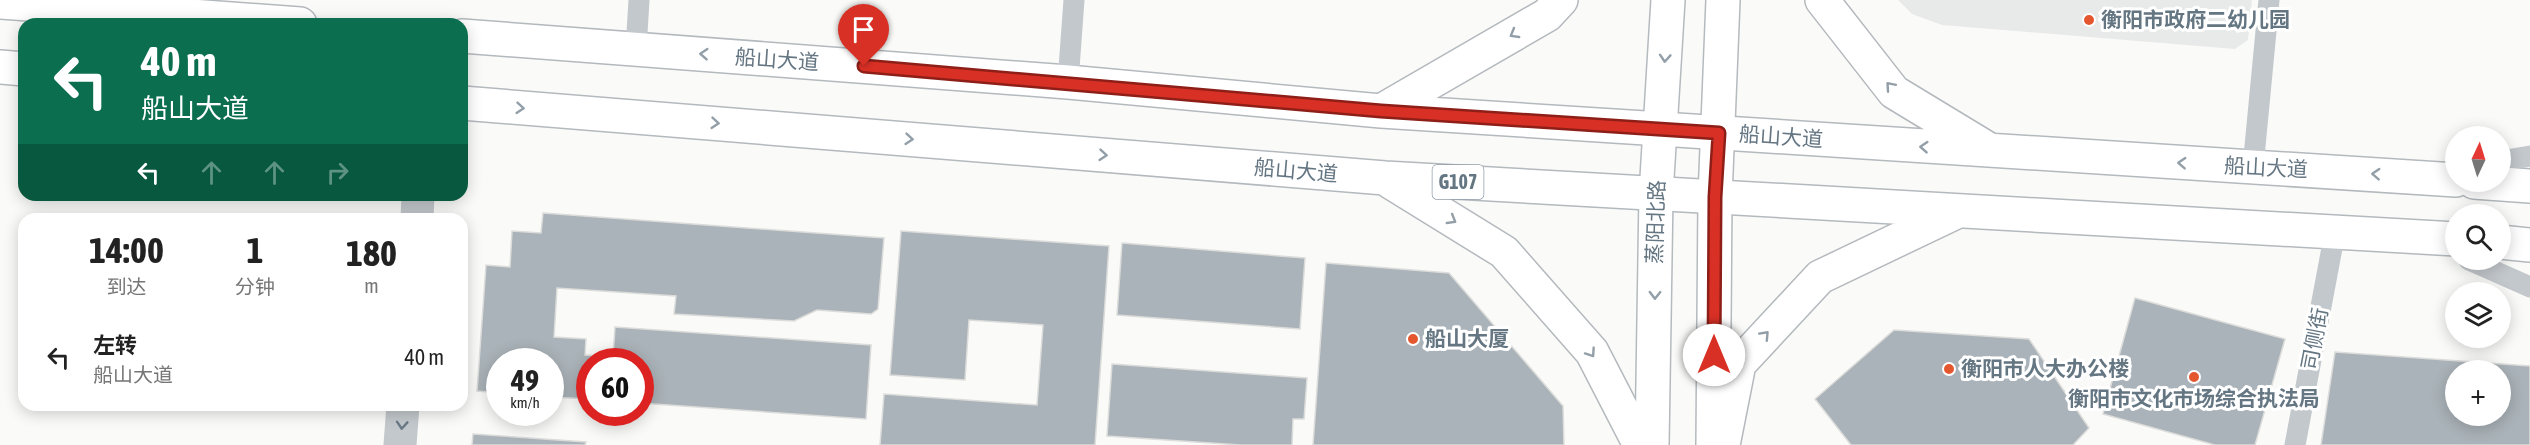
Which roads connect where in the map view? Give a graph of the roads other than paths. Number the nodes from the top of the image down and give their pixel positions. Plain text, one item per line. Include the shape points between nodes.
1 (639, 0) edge
2 (1074, 0) edge
3 (1561, 0) edge
4 (1668, 0) edge
5 (1724, 0) edge
6 (1822, 0) edge
7 (2269, 0) edge
8 (0, 2) edge
9 (218, 18) edge
10 (468, 36) edge
11 (636, 49) junction
12 (0, 67) edge
13 (18, 68) edge
14 (1068, 82) junction
15 (468, 103) edge
16 (1381, 111) junction
17 (1660, 129) junction
18 (1719, 133) junction
19 (1992, 152) junction
20 (2530, 156) edge
21 (2511, 159) edge
22 (2253, 167) junction
23 (2445, 172) edge
24 (2417, 177) junction
25 (1384, 178) junction
26 (2445, 179) edge
27 (2511, 185) edge
28 (2530, 186) edge
29 (1656, 194) junction
30 (1715, 197) junction
31 (1959, 211) junction
32 (2335, 232) junction
33 (2418, 237) junction
34 (2445, 238) edge
35 (2511, 244) edge
36 (2530, 245) edge
37 (2445, 248) edge
38 (2492, 270) edge
39 (2530, 287) edge
40 (403, 411) edge
41 (400, 445) edge
42 (1640, 445) edge
43 (1652, 445) edge
44 (1713, 445) edge
45 (1723, 445) edge
46 (2295, 445) edge

1 - 11 lane
2 - 14 lane
3 -> 16 main road via 1547,15
4 -> 17 main road, 蒸阳北路
5 - 18 main road
19 -> 6 main road via 1894,92
7 - 22 lane
8 - 9 main road
10 - 11 main road, 船山大道
14 -> 11 main road, 船山大道
12 - 13 main road
14 - 16 main road, 船山大道
15 -> 25 main road, 船山大道 / G107
16 - 17 main road, 船山大道
17 - 18 main road, 船山大道
17 - 29 main road, 蒸阳北路
19 -> 18 main road, 船山大道
18 - 30 main road
22 -> 19 main road, 船山大道
20 - 21 lane
24 -> 22 main road, 船山大道
23 - 24 lane
24 - 26 main road, 船山大道
25 - 29 main road, 船山大道 / G107
25 -> 42 main road via 1504,252 1592,352
27 - 28 main road
29 - 30 main road, 船山大道 / G107
29 -> 43 main road, 蒸阳北路
30 - 31 main road, 船山大道 / G107
30 - 44 main road
31 - 32 main road, 船山大道 / G107
45 -> 31 main road via 1739,364 1820,277
32 - 33 main road, 船山大道 / G107
32 - 46 lane, 司侧街
33 - 34 main road, 船山大道 / G107
33 - 37 lane
35 - 36 main road
38 - 39 lane
40 -> 41 street

